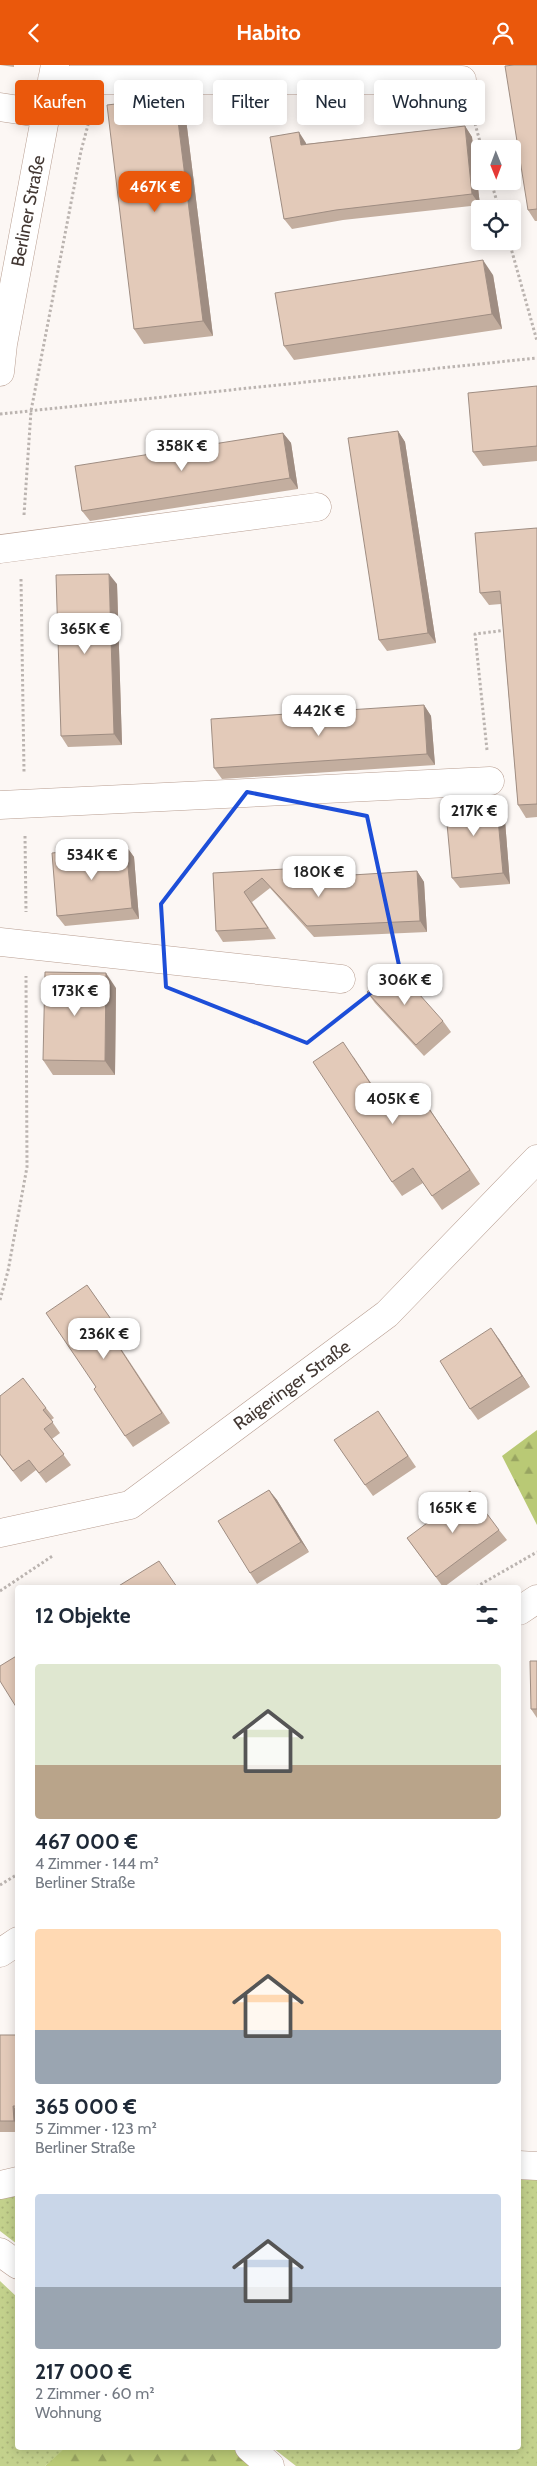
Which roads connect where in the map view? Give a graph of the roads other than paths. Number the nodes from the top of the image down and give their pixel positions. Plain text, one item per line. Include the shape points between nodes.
1 (54, 73) edge
2 (374, 80) edge
3 (0, 107) edge
4 (15, 109) edge
5 (44, 125) edge
6 (0, 372) edge
7 (317, 507) dead end
8 (0, 549) edge
9 (490, 781) road end
10 (0, 805) edge
11 (0, 942) edge
12 (341, 979) dead end
13 (537, 1159) edge
14 (0, 1533) edge
15 (537, 1599) edge
16 (521, 1610) edge
17 (15, 1943) edge
18 (0, 1953) edge
19 (521, 2165) edge
20 (537, 2166) edge
21 (15, 2182) edge
22 (0, 2185) edge
23 (0, 2252) edge
24 (15, 2263) edge
25 (252, 2450) edge
26 (270, 2466) edge

1 - 2 street, Berliner Straße via 99,81
3 - 4 street
5 - 6 street, Berliner Straße
7 - 8 street
9 - 10 street
11 - 12 street
13 - 14 street, Raigeringer Straße via 387,1314 130,1505
15 - 16 street
17 - 18 street
19 - 20 street
21 - 22 street
23 - 24 street
25 - 26 street

